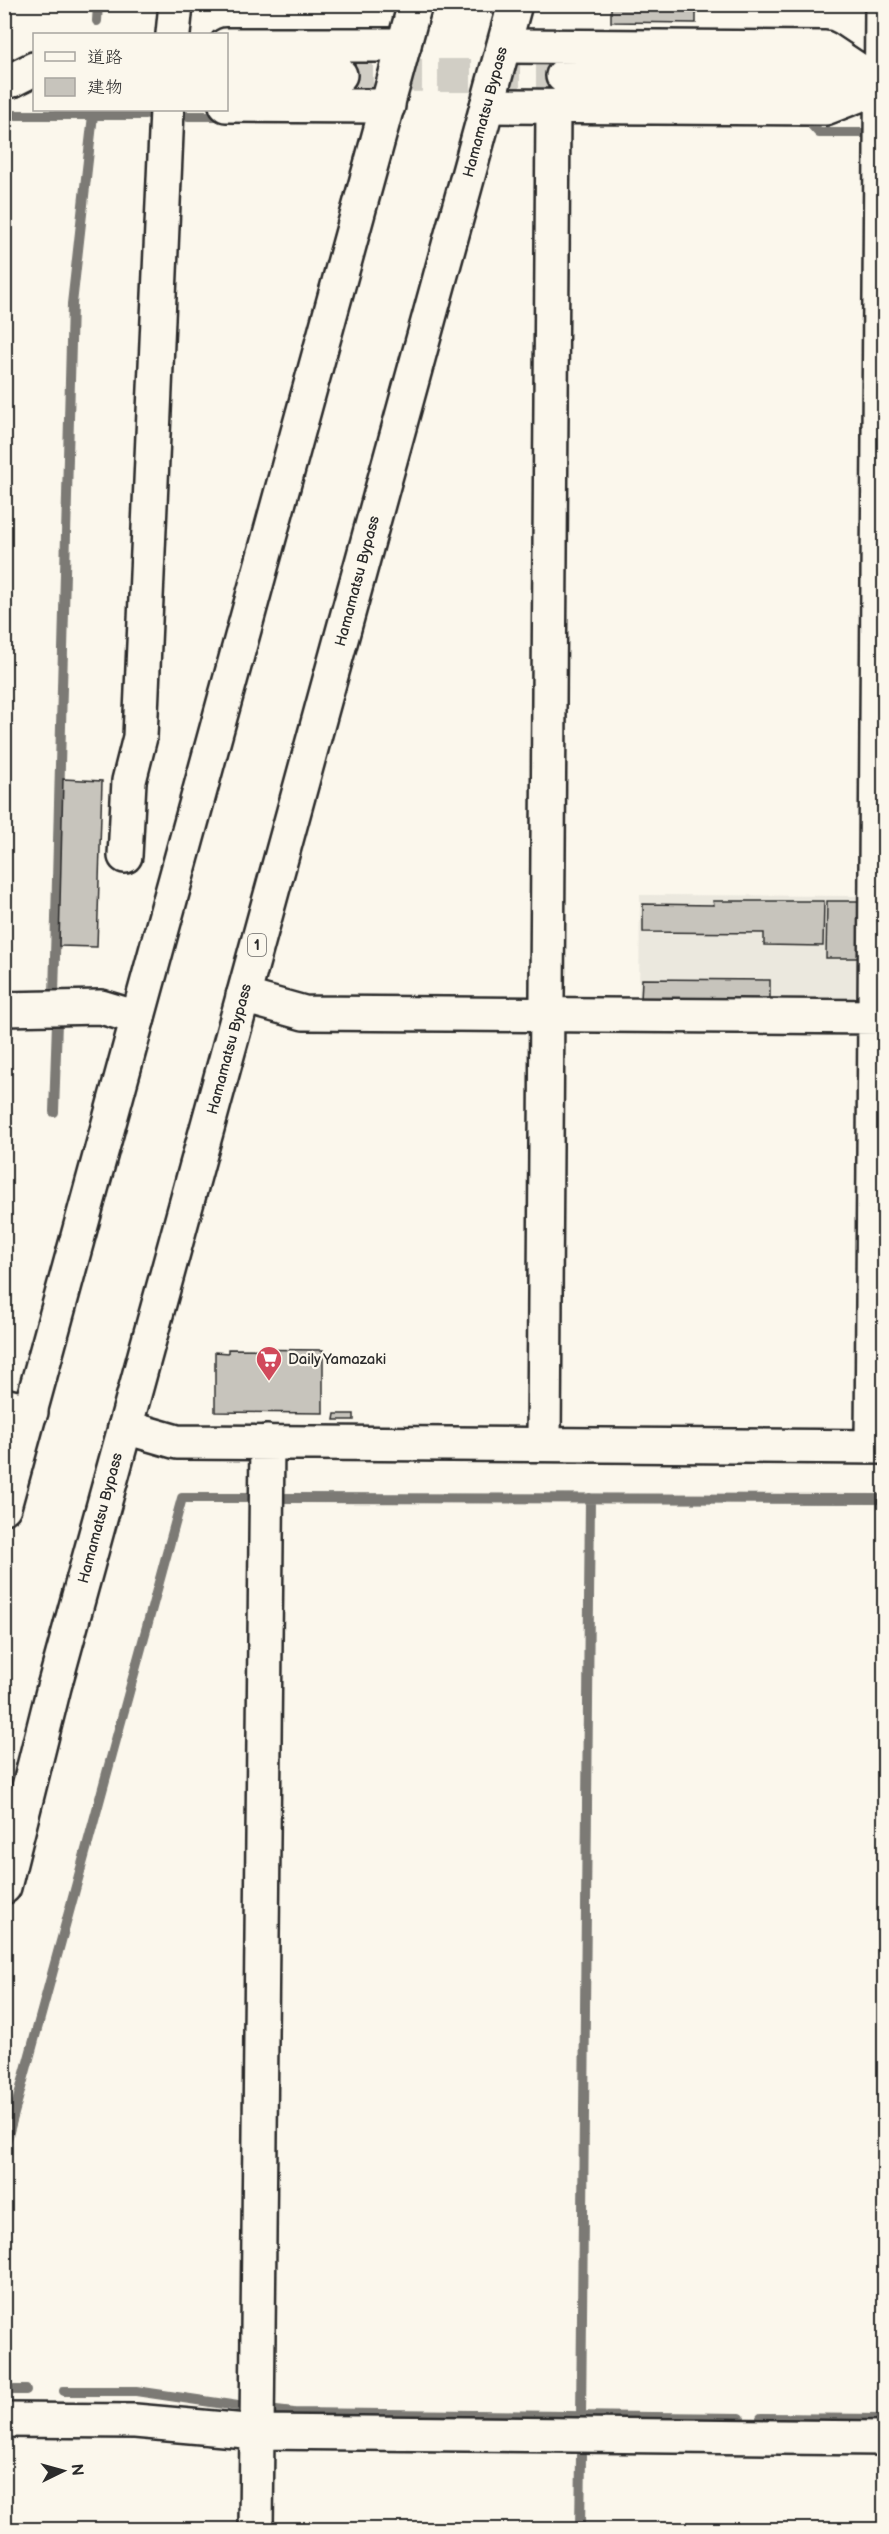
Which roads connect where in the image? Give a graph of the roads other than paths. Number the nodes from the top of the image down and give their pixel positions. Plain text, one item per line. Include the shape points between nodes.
1 (176, 4) edge
2 (415, 4) edge
3 (515, 4) edge
4 (882, 4) edge
5 (172, 33) edge
6 (228, 45) edge
7 (404, 45) junction
8 (504, 46) junction
9 (228, 75) edge
10 (340, 75) tunnel mouth
11 (563, 76) tunnel mouth
12 (883, 86) edge
13 (228, 105) edge
14 (388, 106) junction
15 (487, 106) junction
16 (554, 107) junction
17 (167, 111) edge
18 (125, 856) dead end
19 (243, 996) junction
20 (4, 1009) edge
21 (547, 1015) junction
22 (880, 1017) edge
23 (138, 1018) junction
24 (17, 1408) edge
25 (125, 1427) junction
26 (267, 1442) junction
27 (544, 1444) junction
28 (878, 1447) edge
29 (4, 1507) edge
30 (54, 1687) junction
31 (4, 1792) edge
32 (4, 1887) edge
33 (4, 2420) edge
34 (257, 2432) junction
35 (885, 2438) edge
36 (256, 2529) edge

1 - 5 main road
2 - 7 main road
3 - 8 main road, Hamamatsu Bypass / 1
4 - 12 main road
6 - 7 main road
7 - 14 main road
8 - 12 main road via 825,48
8 - 15 main road, Hamamatsu Bypass / 1
9 - 10 main road
11 - 12 main road via 825,78
12 - 16 main road via 825,108
12 - 22 main road
13 - 14 main road
14 - 23 main road
15 - 16 main road
15 - 19 main road, Hamamatsu Bypass / 1
16 - 21 main road
17 - 18 main road via 140,737 129,781
19 - 21 main road via 304,1013
19 - 25 main road, Hamamatsu Bypass / 1
20 - 23 main road via 101,1008
21 - 22 main road
21 - 27 main road
22 - 28 main road
23 - 24 main road
24 - 29 main road
25 - 26 main road via 177,1442
25 - 30 main road, Hamamatsu Bypass / 1
26 - 27 main road
26 - 34 main road
27 - 28 main road
30 - 31 main road
30 - 32 main road, Hamamatsu Bypass / 1
33 - 34 main road via 135,2421
34 - 35 main road
34 - 36 main road

